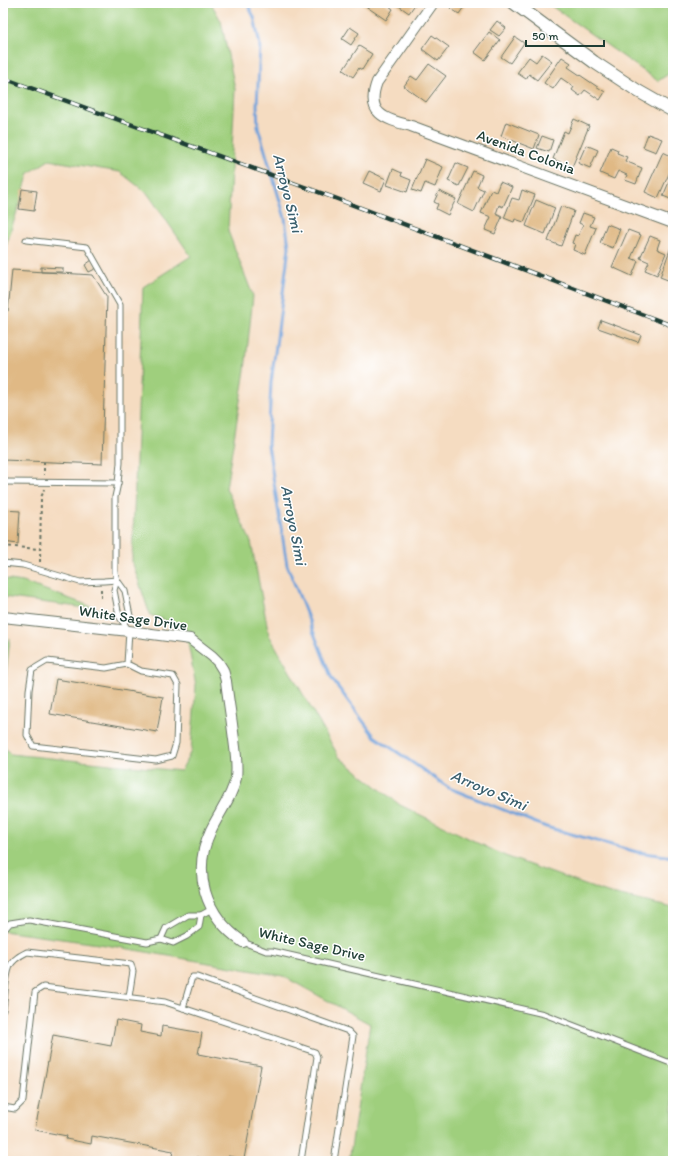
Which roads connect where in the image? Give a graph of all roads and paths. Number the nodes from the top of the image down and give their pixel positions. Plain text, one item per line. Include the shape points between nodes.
1 (433, 3) edge
2 (514, 3) edge
3 (673, 111) edge
4 (673, 223) edge
5 (26, 240) dead end
6 (44, 462) dead end
7 (3, 482) edge
8 (44, 482) junction
9 (118, 482) junction
10 (3, 546) edge
11 (40, 549) junction
12 (3, 563) edge
13 (46, 564) dead end
14 (117, 580) junction
15 (101, 582) junction
16 (101, 598) dead end
17 (3, 617) edge
18 (126, 626) junction
19 (127, 664) junction
20 (212, 910) junction
21 (201, 915) junction
22 (3, 930) edge
23 (161, 939) junction
24 (243, 942) joint
25 (129, 997) junction
26 (183, 1008) junction
27 (3, 1010) edge
28 (673, 1064) edge
29 (3, 1107) edge
30 (301, 1161) edge
31 (334, 1161) edge

1 - 4 street, Avenida Colonia via 377,82 373,92 374,104 384,118
2 - 3 street via 638,92
5 - 9 lane via 87,247 120,305
6 - 8 path
7 - 8 lane
8 - 9 lane
8 - 11 path via 41,498
9 - 14 lane via 115,497
10 - 11 path
11 - 13 path via 40,562
12 - 15 lane via 23,565 80,582
14 - 15 lane
14 - 18 lane via 114,590 119,616
14 - 18 lane via 125,591 130,616
15 - 16 path
17 - 18 street, White Sage Drive
18 - 19 lane
18 - 20 street, White Sage Drive via 190,639 212,656 223,670 237,770 234,786 211,830 202,856 202,881
19 - 19 lane via 141,672 173,676 178,685 176,743 172,756 156,760 33,746 27,734 32,670 47,660 106,668
20 - 21 lane
20 - 24 street, White Sage Drive via 229,932
21 - 23 lane via 188,915 166,928
21 - 23 lane via 199,927 187,936 173,943
22 - 23 lane via 10,923 29,920 147,942
24 - 28 lane, White Sage Drive via 266,951 544,1014
25 - 26 lane via 165,1002
25 - 27 lane via 133,971 131,964 27,952 10,965
25 - 29 lane via 43,987 35,992 23,1102 14,1109
26 - 30 lane via 316,1052
26 - 31 lane via 192,977 197,977 348,1031 353,1036

